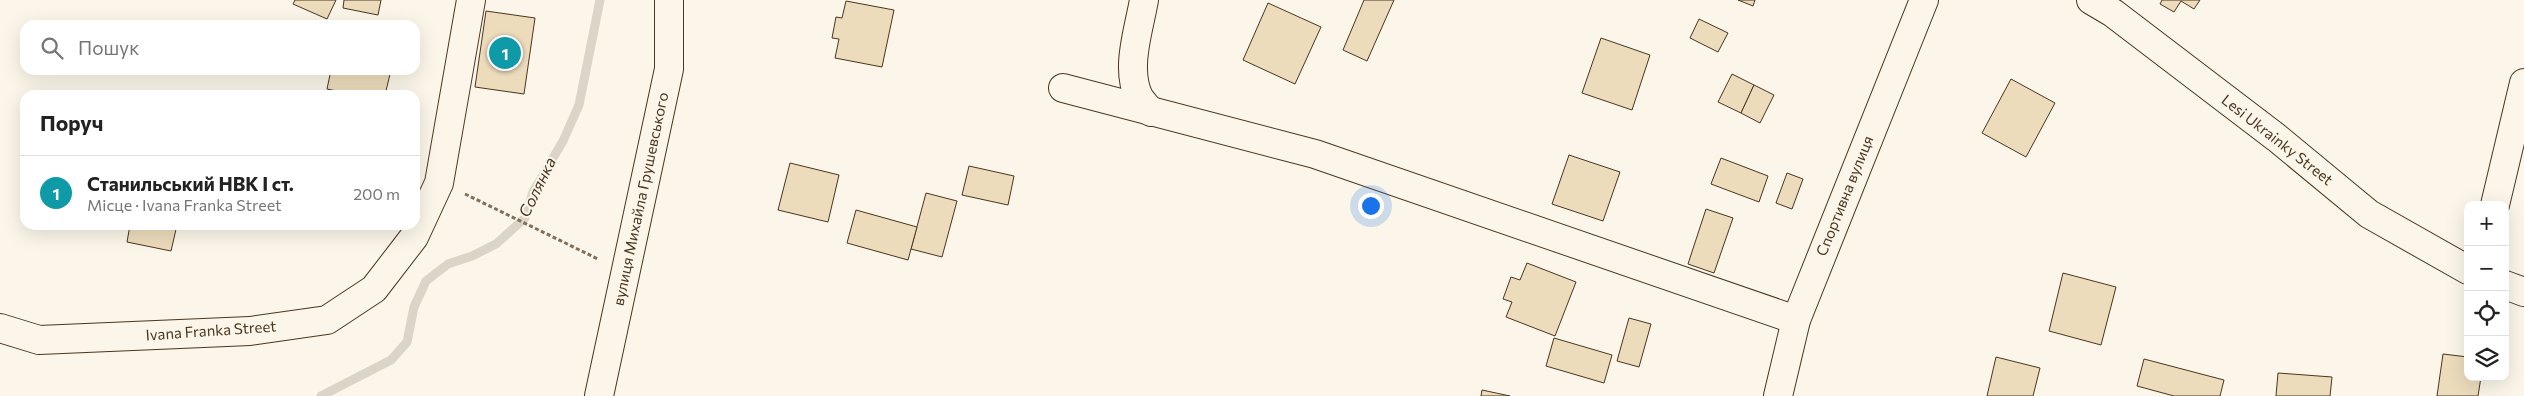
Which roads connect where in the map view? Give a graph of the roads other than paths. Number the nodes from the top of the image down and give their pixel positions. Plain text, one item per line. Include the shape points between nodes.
1 (471, 0) edge
2 (668, 0) edge
3 (1144, 0) edge
4 (1924, 0) edge
5 (2091, 0) edge
6 (2524, 83) edge
7 (1063, 88) dead end
8 (1151, 112) junction
9 (2496, 201) edge
10 (420, 224) edge
11 (417, 230) edge
12 (2464, 268) edge
13 (2509, 286) edge
14 (2524, 292) edge
15 (1796, 320) junction
16 (0, 328) edge
17 (599, 396) edge
18 (1778, 396) edge

1 - 10 street, Ivana Franka Street via 439,183
2 - 17 street, вулиця Михайла Грушевського via 669,68
3 - 8 street via 1133,79 1139,96
4 - 15 street, Спортивна вулиця
5 - 12 street, Lesi Ukrainky Street via 2269,132 2369,214
6 - 9 street
7 - 8 street
8 - 15 street via 1315,154
11 - 16 street, Ivana Franka Street via 374,289 327,320 250,331 39,340
13 - 14 street
15 - 18 street, Спортивна вулиця

